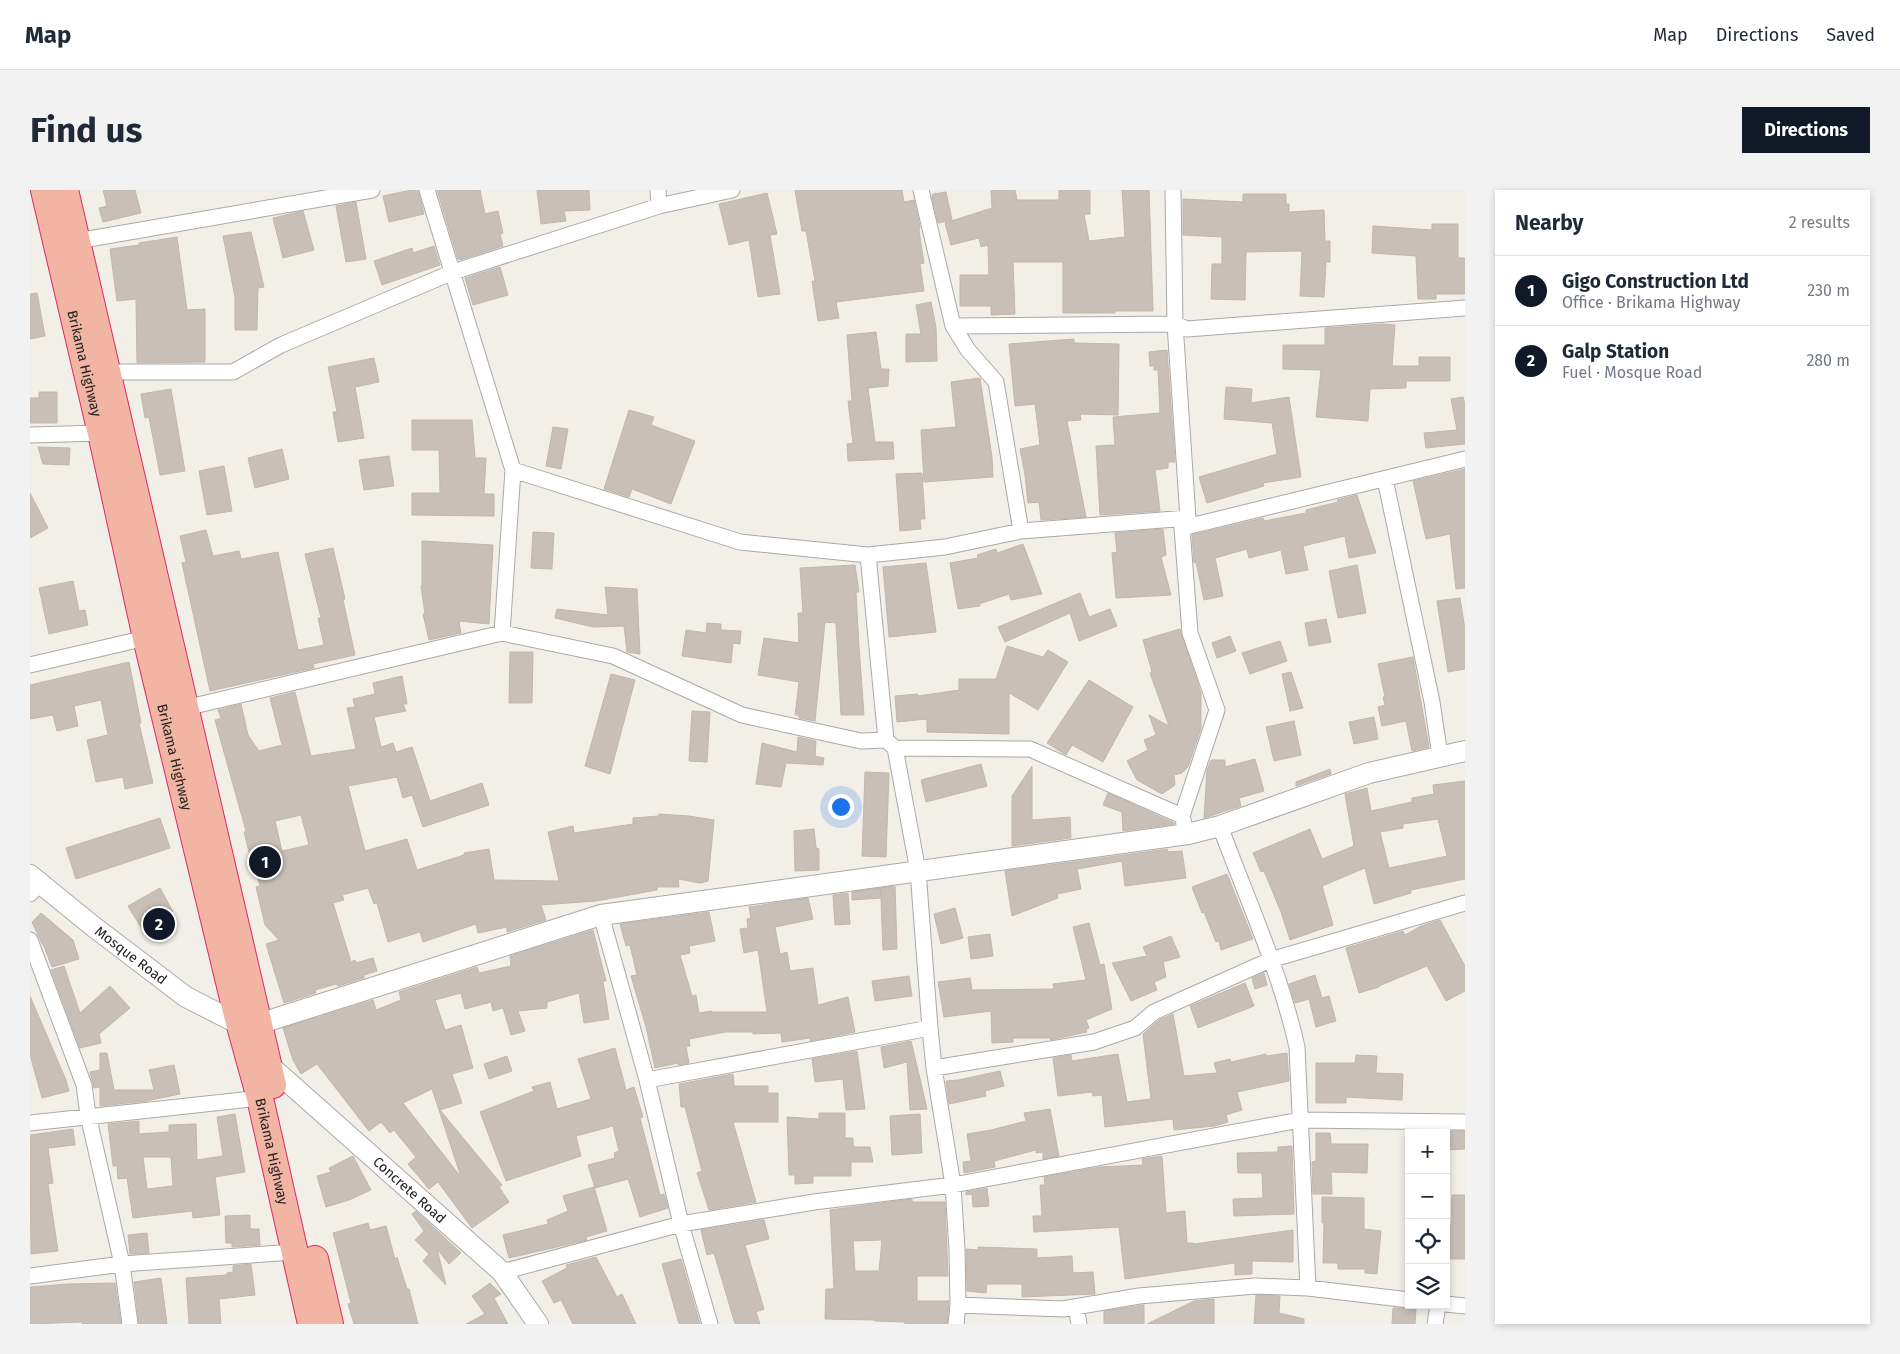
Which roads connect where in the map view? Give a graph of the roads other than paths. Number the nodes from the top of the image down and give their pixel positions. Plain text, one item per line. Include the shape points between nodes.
1 (44, 190) edge
2 (65, 190) edge
3 (372, 190) edge
4 (427, 190) edge
5 (658, 190) edge
6 (732, 190) edge
7 (921, 190) edge
8 (1173, 190) edge
9 (659, 206) junction
10 (77, 242) junction
11 (453, 272) junction
12 (1465, 308) edge
13 (1175, 324) junction
14 (953, 326) junction
15 (107, 372) junction
16 (101, 433) junction
17 (30, 435) edge
18 (1465, 459) edge
19 (513, 470) junction
20 (1385, 479) junction
21 (124, 491) junction
22 (1185, 523) junction
23 (1021, 531) junction
24 (868, 555) junction
25 (502, 633) junction
26 (146, 638) junction
27 (30, 665) edge
28 (185, 708) junction
29 (890, 744) junction
30 (1465, 751) edge
31 (1440, 756) junction
32 (1185, 825) junction
33 (1220, 826) junction
34 (918, 871) junction
35 (213, 873) junction
36 (33, 884) edge
37 (1465, 903) edge
38 (601, 915) junction
39 (30, 940) edge
40 (1270, 960) junction
41 (249, 1024) junction
42 (930, 1028) junction
43 (269, 1065) junction
44 (934, 1068) junction
45 (646, 1080) junction
46 (260, 1098) junction
47 (88, 1116) junction
48 (1300, 1120) junction
49 (1465, 1122) edge
50 (30, 1123) edge
51 (953, 1185) junction
52 (681, 1224) junction
53 (295, 1252) junction
54 (122, 1264) junction
55 (502, 1272) junction
56 (30, 1276) edge
57 (1308, 1288) junction
58 (1405, 1300) edge
59 (1450, 1304) edge
60 (958, 1305) junction
61 (1465, 1306) edge
62 (1076, 1307) junction
63 (1437, 1309) edge
64 (130, 1324) edge
65 (311, 1324) edge
66 (330, 1324) edge
67 (538, 1324) edge
68 (710, 1324) edge
69 (956, 1324) edge
70 (1079, 1324) edge
71 (1435, 1324) edge

1 - 16 highway, Brikama Highway
2 - 10 highway, Brikama Highway
3 - 10 street
4 - 11 street
5 - 9 street
6 - 9 street
7 - 14 street
8 - 13 street
9 - 11 street
10 - 15 highway, Brikama Highway
11 - 15 street via 281,345 233,372
11 - 19 street
12 - 13 street via 1187,329
13 - 14 street
13 - 22 street
14 - 23 street via 968,350 996,382
15 - 21 highway, Brikama Highway
16 - 17 street
16 - 21 highway, Brikama Highway
18 - 20 street
19 - 24 street via 740,542
19 - 25 street
20 - 22 street
20 - 31 street via 1432,702
21 - 26 highway, Brikama Highway
21 - 28 highway, Brikama Highway
22 - 23 street
22 - 32 street via 1190,633 1217,710
23 - 24 street via 945,547
24 - 29 street
25 - 28 street
25 - 29 street via 613,656 742,714 861,741
26 - 27 street
26 - 35 highway, Brikama Highway
28 - 35 highway, Brikama Highway
29 - 32 street via 1030,749
29 - 34 street
30 - 31 street
31 - 33 street via 1370,774
32 - 33 street
32 - 34 street
33 - 40 street
34 - 38 street
34 - 42 street
35 - 41 highway, Brikama Highway
36 - 41 street, Mosque Road via 186,997
37 - 40 street
38 - 41 street
38 - 45 street
39 - 47 street via 84,1085
40 - 44 street via 1154,1012 1135,1028 1102,1039
40 - 48 street via 1292,1022 1297,1047
41 - 43 highway, Brikama Highway
41 - 46 highway, Brikama Highway
42 - 44 street
42 - 45 street
43 - 55 street, Concrete Road
43 - 66 highway, Brikama Highway
44 - 51 street
45 - 52 street
46 - 47 street
46 - 53 highway, Brikama Highway
47 - 50 street
47 - 54 street
48 - 49 street
48 - 51 street
48 - 57 street
51 - 52 street via 814,1202
51 - 60 street
52 - 55 street
52 - 68 street
53 - 54 street
53 - 65 highway, Brikama Highway
54 - 56 street
54 - 64 street
55 - 67 street, Concrete Road
57 - 58 street
57 - 62 street via 1246,1287 1139,1296
59 - 61 street
60 - 62 street
60 - 69 street
62 - 70 street
63 - 71 street

